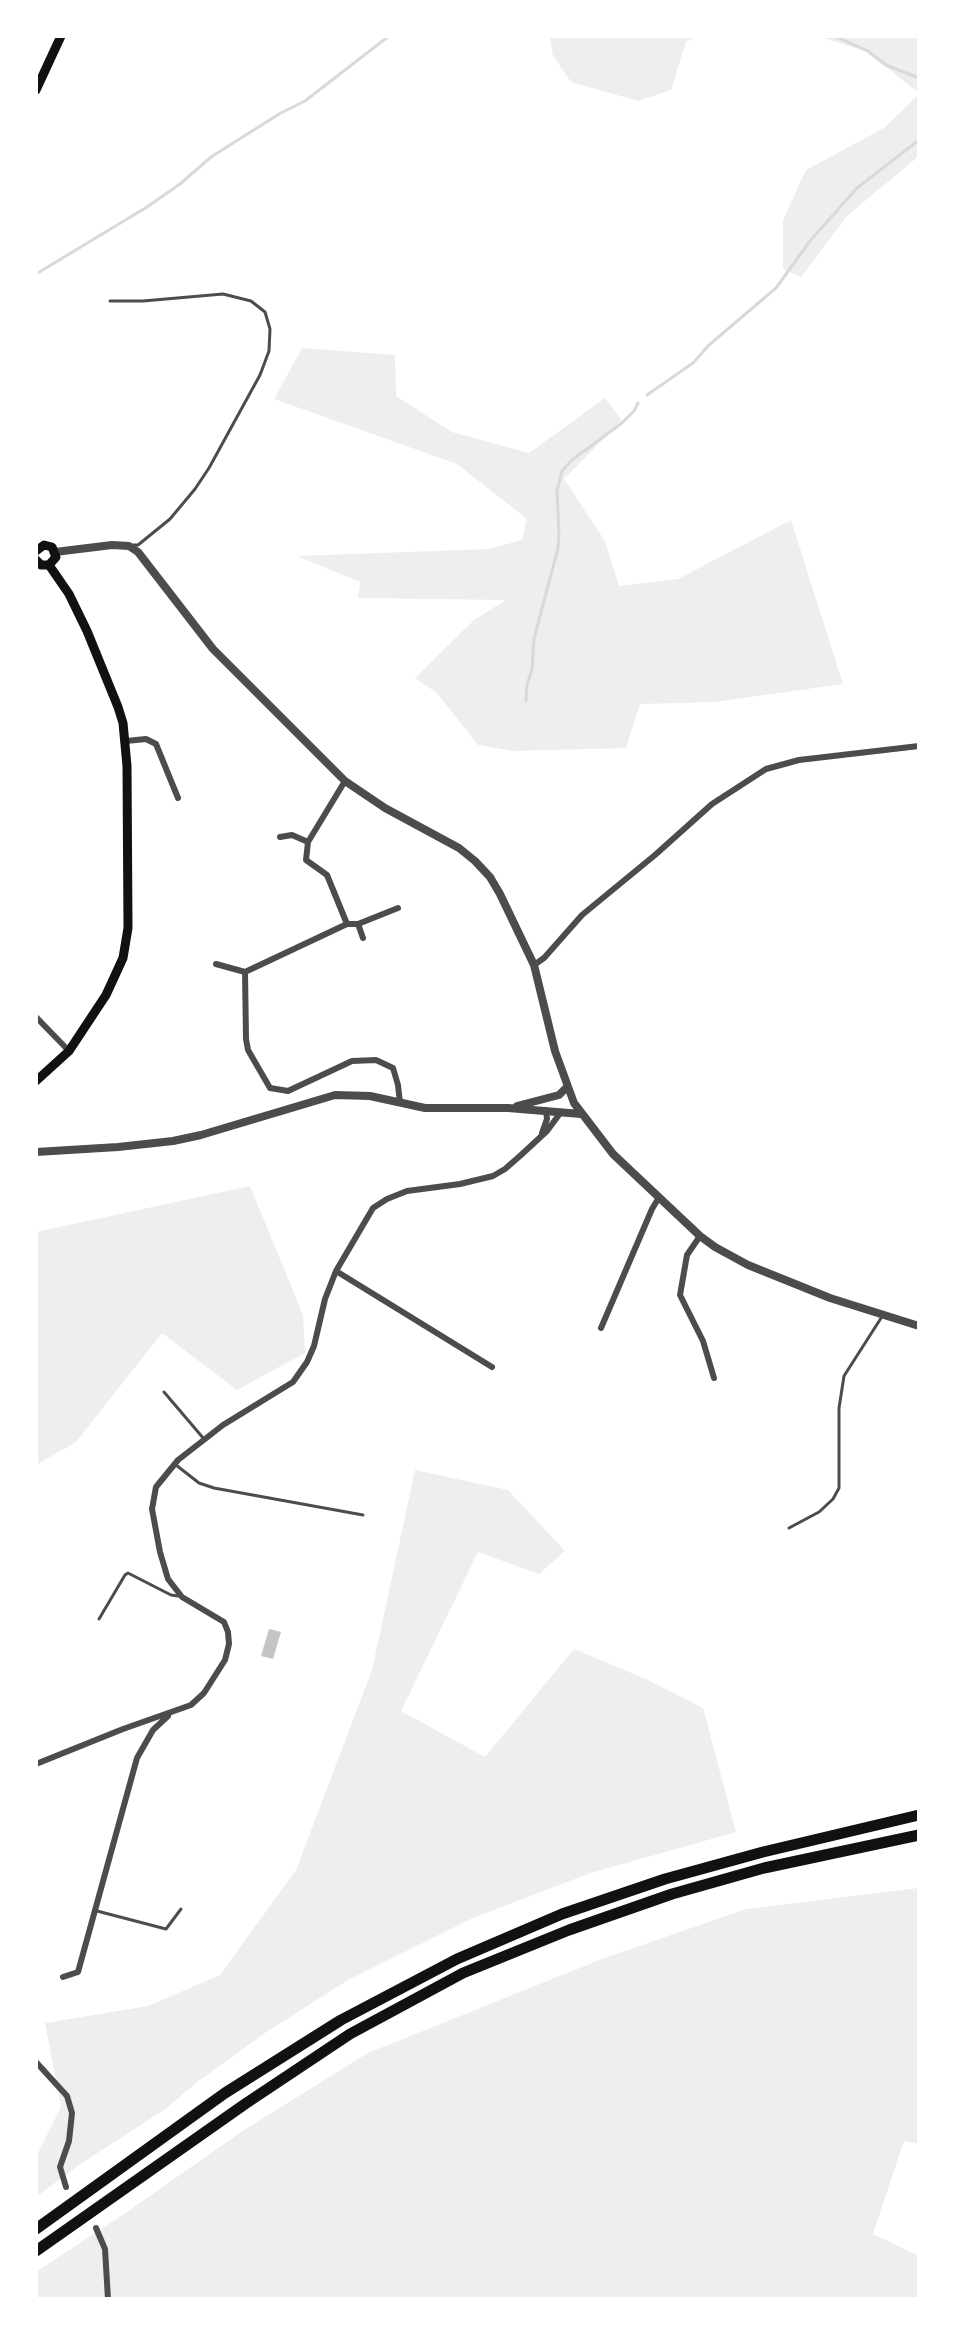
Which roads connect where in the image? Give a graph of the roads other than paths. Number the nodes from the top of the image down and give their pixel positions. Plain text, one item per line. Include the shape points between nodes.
1 (61, 36) edge
2 (36, 90) edge
3 (110, 301) dead end
4 (129, 546) junction
5 (37, 547) edge
6 (55, 552) junction
7 (41, 564) edge
8 (126, 741) junction
9 (919, 746) edge
10 (345, 781) junction
11 (178, 798) dead end
12 (280, 837) dead end
13 (308, 842) junction
14 (398, 908) dead end
15 (347, 924) junction
16 (358, 924) junction
17 (363, 938) dead end
18 (216, 964) dead end
19 (534, 965) junction
20 (245, 972) junction
21 (36, 1017) edge
22 (69, 1051) junction
23 (36, 1081) edge
24 (567, 1087) junction
25 (554, 1097) junction
26 (400, 1103) junction
27 (508, 1108) junction
28 (553, 1111) junction
29 (581, 1114) junction
30 (541, 1137) junction
31 (36, 1152) edge
32 (658, 1199) junction
33 (700, 1236) junction
34 (336, 1271) junction
35 (883, 1315) junction
36 (919, 1326) edge
37 (601, 1328) dead end
38 (492, 1367) dead end
39 (714, 1378) dead end
40 (164, 1392) dead end
41 (204, 1439) junction
42 (175, 1464) junction
43 (363, 1515) dead end
44 (789, 1528) dead end
45 (182, 1597) junction
46 (99, 1619) dead end
47 (171, 1713) junction
48 (36, 1764) edge
49 (919, 1815) edge
50 (919, 1835) edge
51 (181, 1909) dead end
52 (95, 1911) junction
53 (63, 1977) dead end
54 (36, 2062) edge
55 (66, 2187) dead end
56 (96, 2228) dead end
57 (36, 2229) edge
58 (36, 2251) edge
59 (108, 2299) edge

1 - 2 main road
3 - 4 lane via 223,294 251,301 265,312 270,329 260,375 209,468 170,519 138,545
4 - 6 street
4 - 10 street via 213,649
5 - 6 main road via 50,546
6 - 7 main road via 55,561
7 - 8 main road via 69,594 87,631
8 - 11 street via 156,744
8 - 22 main road via 128,928 123,958
9 - 19 street via 766,769 712,804 582,915
10 - 13 street
10 - 19 street via 475,861 500,894
12 - 13 street via 292,835
13 - 15 street via 306,860 327,875
14 - 16 street
15 - 16 street
15 - 20 street
16 - 17 street
18 - 20 street
19 - 24 street
20 - 26 street via 248,1050 270,1088 288,1091 352,1061 376,1060 393,1068
21 - 22 street
22 - 23 main road
24 - 25 street
24 - 29 street
25 - 27 street
25 - 28 street
26 - 27 street via 458,1110
26 - 31 street via 335,1095 187,1138
27 - 28 street
28 - 29 street
28 - 30 street
28 - 30 street
29 - 32 street
30 - 34 street via 493,1176 407,1191 373,1208
32 - 33 street
32 - 37 street
33 - 35 street via 748,1265
33 - 39 street via 687,1255 680,1295
34 - 38 street
34 - 41 street via 314,1346 293,1382
35 - 36 street
35 - 44 lane via 844,1376 839,1488 819,1512
40 - 41 lane
41 - 42 street
42 - 43 lane via 214,1488
42 - 45 street via 156,1487 152,1509 168,1579
45 - 46 lane via 128,1573
45 - 47 street via 224,1622 229,1644 204,1693
47 - 48 street
47 - 52 street via 153,1730 137,1758
49 - 57 highway via 665,1879 562,1914 457,1959 341,2020 225,2093
50 - 58 highway via 672,1894 463,1973 350,2034
51 - 52 lane via 166,1929
52 - 53 street via 78,1972
54 - 55 street via 67,2096 72,2113 60,2167
56 - 59 street via 105,2249

